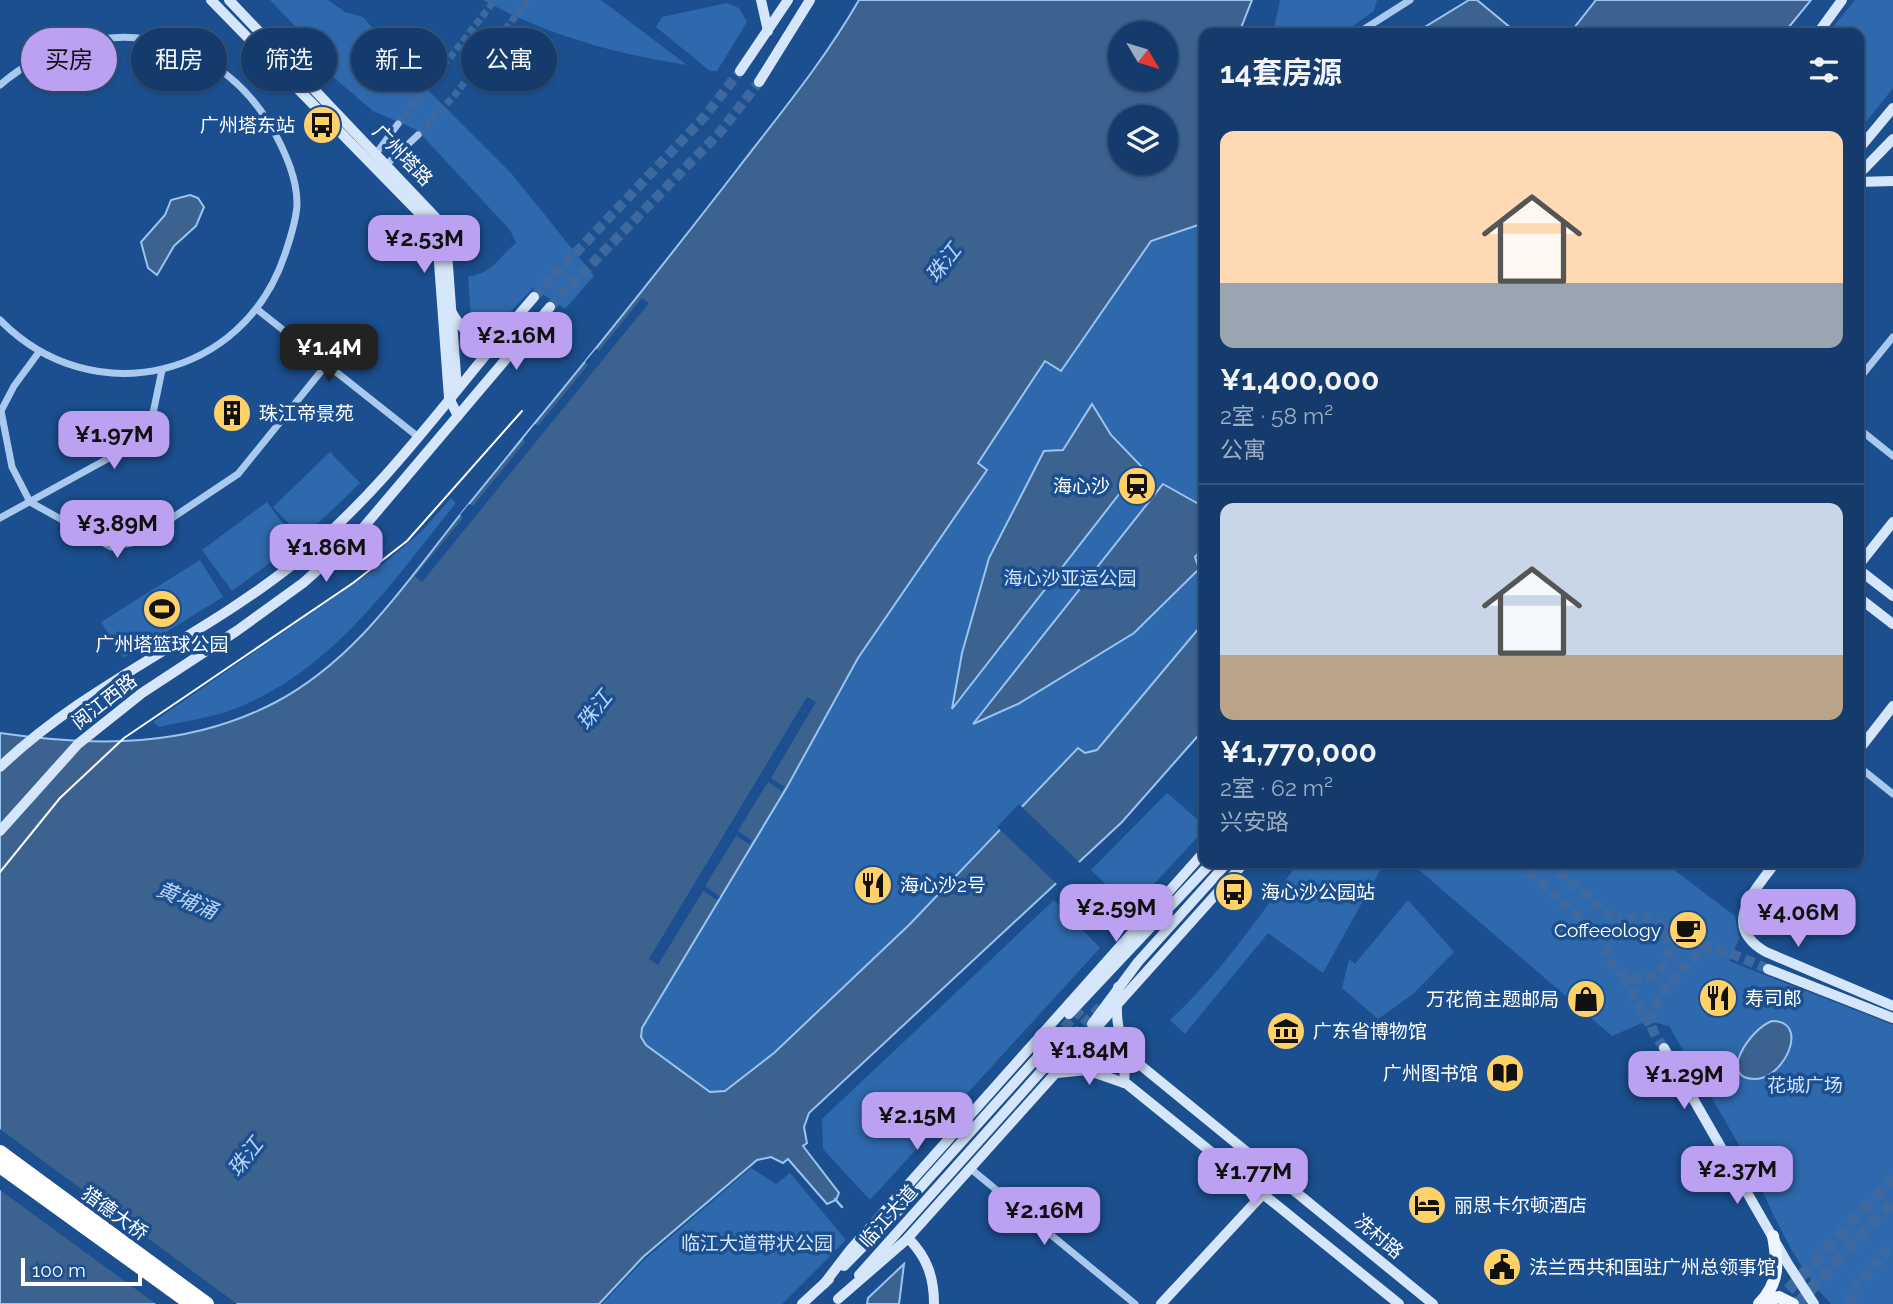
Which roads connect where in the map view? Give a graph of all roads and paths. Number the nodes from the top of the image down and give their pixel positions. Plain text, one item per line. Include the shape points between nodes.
1 (211, 0) edge
2 (229, 0) edge
3 (761, 0) edge
4 (788, 0) edge
5 (810, 0) edge
6 (1410, 0) edge
7 (1842, 0) edge
8 (1366, 28) edge
9 (1822, 28) edge
10 (768, 31) junction
11 (740, 71) tunnel mouth
12 (759, 82) tunnel mouth
13 (0, 85) edge
14 (1893, 108) edge
15 (398, 124) tunnel mouth
16 (418, 135) tunnel mouth
17 (1893, 139) edge
18 (1864, 142) edge
19 (376, 152) junction
20 (387, 164) junction
21 (370, 165) junction
22 (1864, 169) edge
23 (1893, 181) edge
24 (1864, 182) edge
25 (534, 297) tunnel mouth
26 (550, 307) tunnel mouth
27 (258, 310) junction
28 (450, 311) junction
29 (0, 320) edge
30 (510, 324) junction
31 (1893, 337) edge
32 (39, 352) junction
33 (327, 364) junction
34 (162, 370) junction
35 (1864, 373) edge
36 (457, 387) junction
37 (449, 398) junction
38 (458, 416) junction
39 (1864, 433) edge
40 (418, 436) junction
41 (1893, 456) edge
42 (30, 502) junction
43 (0, 518) edge
44 (1893, 522) edge
45 (1864, 560) edge
46 (1864, 573) edge
47 (1893, 596) edge
48 (1864, 602) edge
49 (1893, 624) edge
50 (1893, 706) edge
51 (1864, 743) edge
52 (0, 767) edge
53 (1864, 771) edge
54 (1893, 794) edge
55 (0, 831) edge
56 (1199, 858) edge
57 (1206, 868) edge
58 (1223, 868) edge
59 (1239, 868) edge
60 (1772, 868) edge
61 (1768, 969) tunnel mouth
62 (1118, 987) junction
63 (1116, 1005) junction
64 (1893, 1006) edge
65 (1893, 1018) edge
66 (1040, 1046) junction
67 (1079, 1048) junction
68 (1664, 1048) tunnel mouth
69 (1053, 1058) tunnel mouth
70 (1139, 1064) junction
71 (1057, 1073) junction
72 (1124, 1083) junction
73 (0, 1152) edge
74 (0, 1166) edge
75 (971, 1169) junction
76 (1262, 1195) junction
77 (1773, 1236) junction
78 (908, 1238) junction
79 (835, 1302) edge
80 (191, 1304) edge
81 (207, 1304) edge
82 (803, 1304) edge
83 (934, 1304) edge
84 (1135, 1304) edge
85 (1161, 1304) edge
86 (1399, 1304) edge
87 (1433, 1304) edge
88 (1759, 1304) edge
89 (1793, 1304) edge
90 (1814, 1304) edge

1 - 21 main road, 广州塔路
2 - 19 main road, 广州塔路
3 - 10 main road
4 - 10 main road
5 - 12 main road
6 - 8 street
7 - 9 main road
10 - 11 main road
13 - 27 street via 30,62 57,50 128,38 187,50 213,63 243,88 261,110 285,156 297,202 279,272
14 - 18 main road
15 - 19 street
16 - 20 street
17 - 22 main road
19 - 20 main road, 广州塔路
19 - 21 street
20 - 21 street
20 - 28 main road, 广州塔路 via 438,220 447,252
21 - 37 main road, 广州塔路 via 427,220 435,239
23 - 24 main road
25 - 30 main road, 阅江西路
26 - 38 main road, 阅江西路
27 - 33 street
27 - 34 street via 213,347
28 - 30 main road via 459,326 478,337 487,338
28 - 36 main road, 广州塔路
29 - 32 street
30 - 36 main road, 阅江西路
31 - 35 street
32 - 34 street via 96,373 133,375
32 - 42 street via 1,411 12,467
33 - 40 street
33 - 42 street via 238,474 136,542 111,547
34 - 42 street via 151,423 129,447
36 - 37 main road, 阅江西路
36 - 38 main road, 广州塔路
37 - 38 main road, 广州塔路
37 - 40 main road, 阅江西路
38 - 55 main road, 阅江西路 via 333,558 238,630 142,693 69,752
39 - 41 street
40 - 52 main road, 阅江西路 via 355,508 292,566 101,688 36,734
42 - 43 street
44 - 45 main road
46 - 47 main road
48 - 49 main road
50 - 51 main road
53 - 54 street
56 - 66 main road
57 - 66 main road
58 - 62 main road
59 - 63 main road
60 - 64 main road via 1743,912 1749,938 1766,952
61 - 65 main road
62 - 63 main road, 冼村路
62 - 67 main road
63 - 67 main road
63 - 70 main road, 冼村路 via 1118,1033
66 - 82 main road, 临江大道 via 904,1206
67 - 71 main road
68 - 77 main road
69 - 79 main road, 临江大道
70 - 72 main road via 1125,1067
70 - 87 main road, 冼村路
71 - 72 main road, 冼村路 via 1087,1070
71 - 75 main road
72 - 76 main road, 冼村路
73 - 81 highway, 猎德大桥
74 - 80 highway, 猎德大桥
75 - 78 main road
75 - 84 street
76 - 85 main road
76 - 86 main road, 冼村路
77 - 88 main road via 1778,1272
77 - 90 main road
78 - 79 main road
78 - 83 main road via 922,1251 928,1265
88 - 89 main road via 1779,1297

